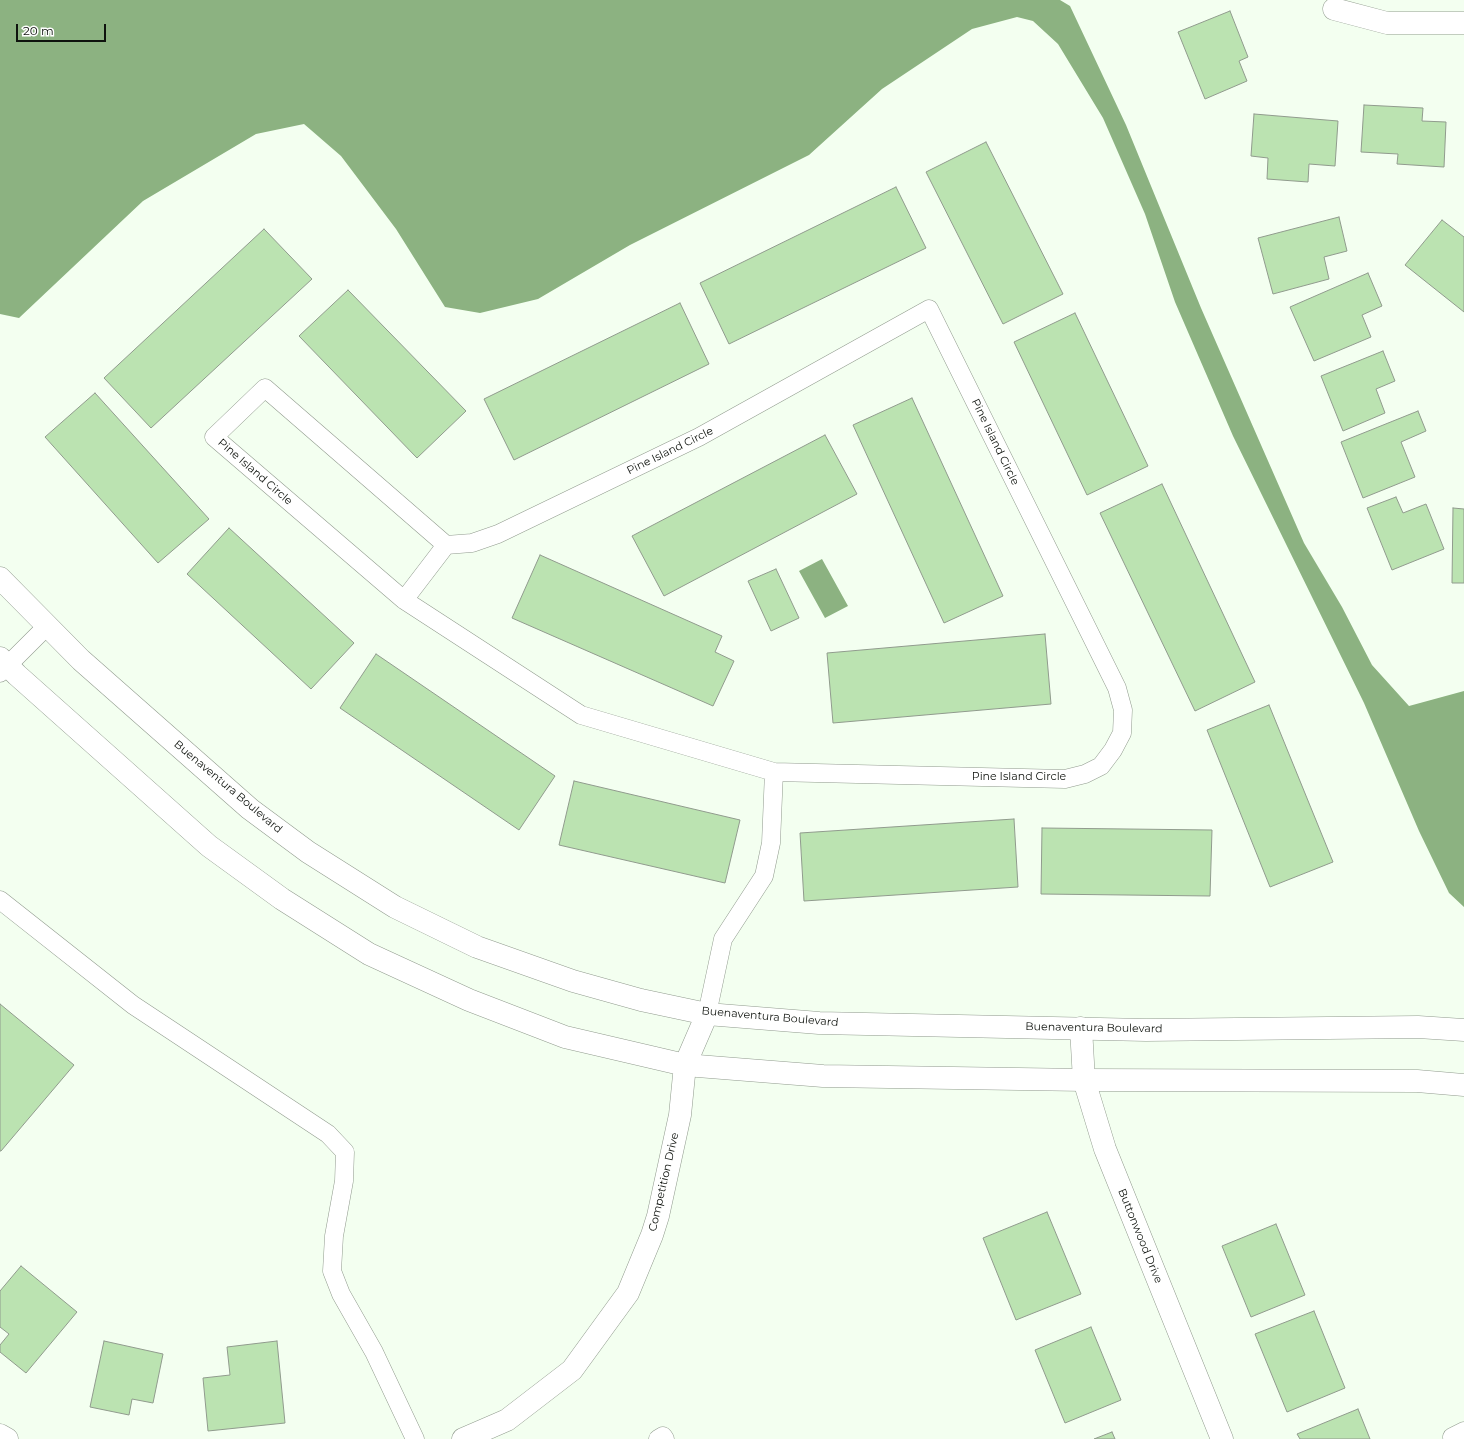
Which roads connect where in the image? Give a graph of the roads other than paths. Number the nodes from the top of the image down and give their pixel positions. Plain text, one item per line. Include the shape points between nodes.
1 (1334, 9) dead end
2 (1464, 23) edge
3 (446, 545) junction
4 (0, 578) edge
5 (404, 600) junction
6 (47, 626) junction
7 (2, 665) edge
8 (774, 772) junction
9 (0, 900) edge
10 (707, 1014) junction
11 (1081, 1028) junction
12 (1464, 1030) edge
13 (686, 1065) junction
14 (1084, 1080) junction
15 (1464, 1085) edge
16 (1464, 1432) edge
17 (0, 1435) edge
18 (7, 1439) edge
19 (415, 1439) edge
20 (464, 1439) edge
21 (658, 1439) edge
22 (665, 1439) edge
23 (1222, 1439) edge
24 (1452, 1439) edge

1 - 2 main road via 1387,23
3 - 5 lane
3 - 5 lane, Pine Island Circle via 265,388 214,437
3 - 8 lane, Pine Island Circle via 472,543 498,534 692,441 929,309 1117,688 1123,710 1122,733 1101,766 1085,774 1065,779
4 - 6 main road, Buenaventura Boulevard
5 - 8 lane, Pine Island Circle via 581,715
6 - 7 lane
6 - 10 main road, Buenaventura Boulevard via 81,660 250,809 308,852 395,907 477,947 573,981 641,1000
7 - 13 main road via 209,846 282,899 369,954 468,1000 564,1037
8 - 10 lane via 771,844 764,876 723,939
9 - 19 lane via 133,1006 328,1134 345,1152 344,1181 334,1236 332,1272 341,1294 374,1352
10 - 11 main road, Buenaventura Boulevard via 819,1023
10 - 13 main road, Competition Drive
11 - 12 main road, Buenaventura Boulevard via 1154,1030 1418,1027
11 - 14 main road, Buttonwood Drive
13 - 14 main road via 823,1076
13 - 20 main road, Competition Drive via 680,1115 658,1216 628,1293 572,1370 507,1420
14 - 15 main road via 1417,1081
14 - 23 main road, Buttonwood Drive via 1106,1149
16 - 24 lane
17 - 18 main road
21 - 22 lane via 663,1436

